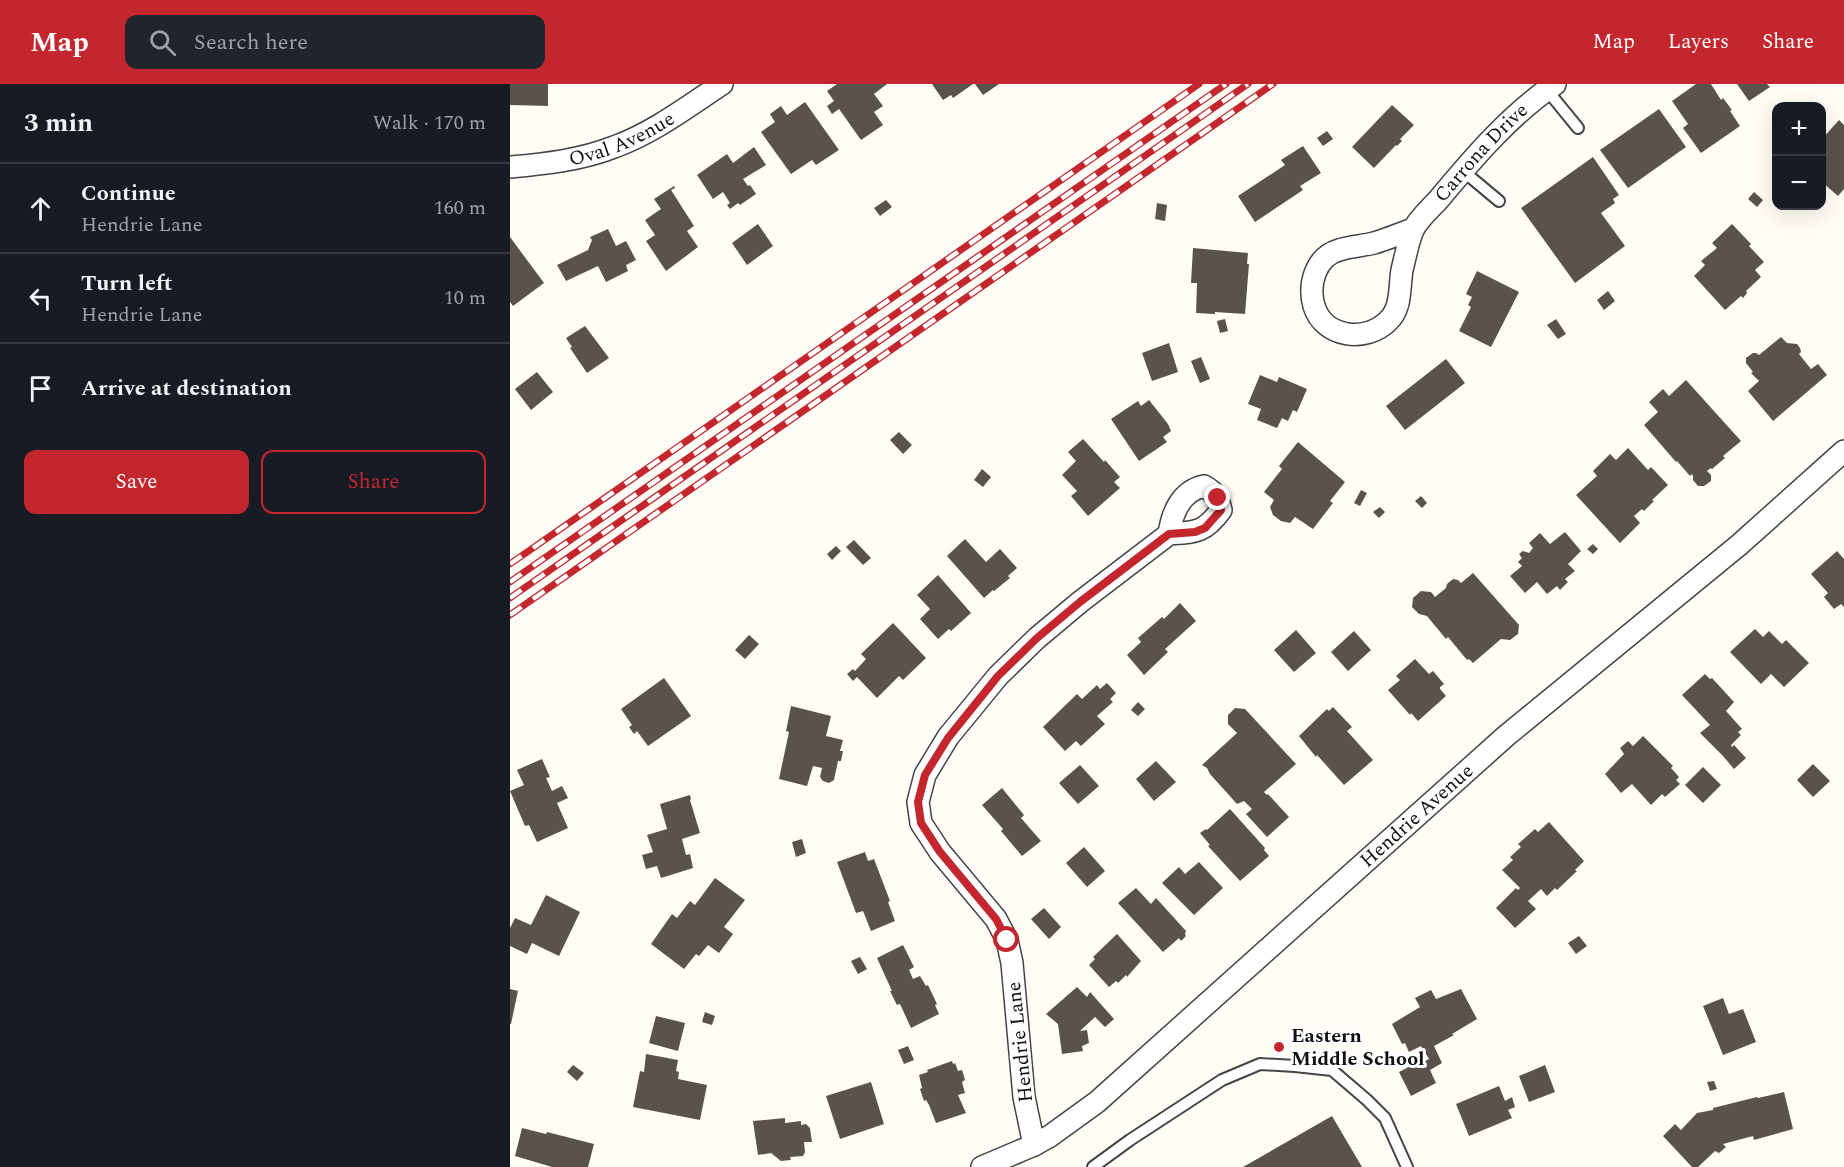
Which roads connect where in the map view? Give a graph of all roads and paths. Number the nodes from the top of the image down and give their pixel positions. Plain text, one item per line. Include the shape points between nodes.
1 (722, 84) edge
2 (1551, 87) edge
3 (1578, 128) dead end
4 (510, 167) edge
5 (1462, 171) junction
6 (1499, 201) dead end
7 (1413, 229) junction
8 (1844, 451) edge
9 (1169, 534) dead end
10 (1034, 1145) junction
11 (982, 1167) edge
12 (1093, 1167) edge
13 (1407, 1167) edge

1 - 4 street, Oval Avenue via 653,129 614,147 573,159
2 - 3 lane
2 - 5 street, Carrona Drive via 1522,108
5 - 6 lane
5 - 7 street, Carrona Drive
7 - 7 street, Carrona Drive via 1335,250 1322,261 1313,277 1311,294 1316,311 1327,325 1342,333 1359,335 1376,331 1390,320 1399,304 1402,270
8 - 10 street, Hendrie Avenue via 1739,545 1506,736 1097,1102
9 - 10 street, Hendrie Lane via 1071,609 998,676 948,738 925,775 918,802 921,823 996,919 1007,940 1024,1097
10 - 11 street, Hendrie Avenue
12 - 13 lane via 1222,1080 1260,1065 1332,1070 1385,1118

